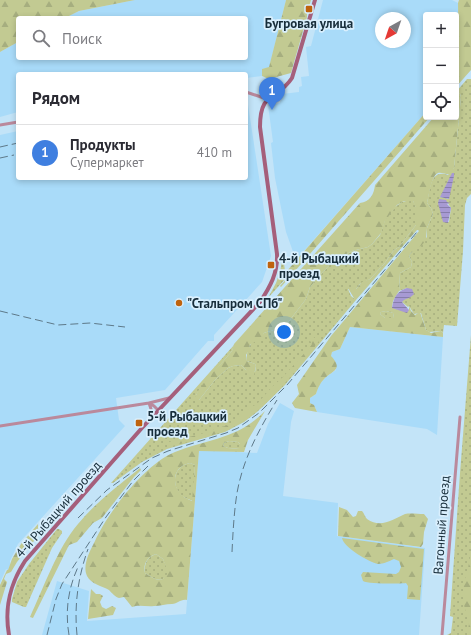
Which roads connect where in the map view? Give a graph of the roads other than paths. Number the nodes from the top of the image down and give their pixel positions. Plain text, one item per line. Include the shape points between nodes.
1 (315, 0) edge
2 (248, 93) edge
3 (267, 99) junction
4 (16, 122) edge
5 (0, 125) edge
6 (171, 398) junction
7 (149, 403) junction
8 (158, 410) junction
9 (460, 417) dead end
10 (151, 418) junction
11 (0, 426) edge
12 (9, 635) edge
13 (442, 635) edge

1 - 3 street via 289,82
2 - 3 street
3 - 6 street, 4-й Рыбацкий проезд via 262,109 260,127 277,247 274,279 260,302
4 - 5 street
6 - 7 street
6 - 8 street, 4-й Рыбацкий проезд
7 - 8 street
7 - 10 street
7 - 11 street
8 - 10 street, 4-й Рыбацкий проезд
9 - 13 street, Вагонный проезд
10 - 12 street, 4-й Рыбацкий проезд via 29,556 12,586 8,604

